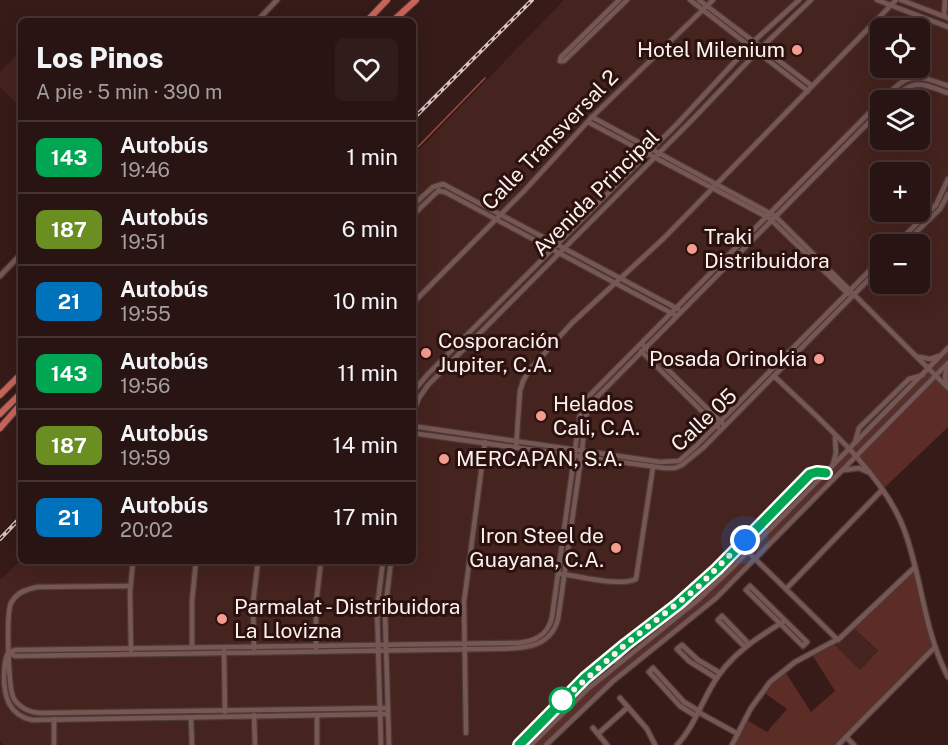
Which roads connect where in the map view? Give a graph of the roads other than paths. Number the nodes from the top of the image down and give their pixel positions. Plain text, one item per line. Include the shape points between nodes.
1 (277, 0) edge
2 (387, 0) edge
3 (416, 0) edge
4 (619, 0) edge
5 (627, 0) edge
6 (690, 0) edge
7 (699, 0) edge
8 (713, 0) edge
9 (799, 0) edge
10 (812, 0) edge
11 (877, 0) edge
12 (896, 0) edge
13 (901, 0) edge
14 (945, 0) edge
15 (891, 5) junction
16 (705, 8) junction
17 (946, 17) edge
18 (260, 18) edge
19 (370, 18) edge
20 (396, 18) edge
21 (948, 27) edge
22 (752, 43) junction
23 (760, 49) junction
24 (948, 86) edge
25 (810, 88) junction
26 (893, 90) edge
27 (902, 90) edge
28 (948, 93) edge
29 (870, 112) edge
30 (590, 120) junction
31 (870, 122) edge
32 (859, 124) junction
33 (864, 128) junction
34 (626, 135) junction
35 (621, 140) junction
36 (652, 149) junction
37 (659, 153) junction
38 (647, 154) junction
39 (655, 158) junction
40 (948, 179) edge
41 (440, 184) junction
42 (716, 184) junction
43 (712, 188) junction
44 (439, 191) junction
45 (948, 194) edge
46 (416, 203) edge
47 (416, 206) edge
48 (420, 208) junction
49 (416, 212) edge
50 (932, 213) junction
51 (500, 215) junction
52 (772, 217) junction
53 (495, 220) junction
54 (908, 234) edge
55 (913, 234) edge
56 (557, 245) junction
57 (564, 249) junction
58 (552, 250) junction
59 (559, 254) junction
60 (18, 257) edge
61 (870, 270) edge
62 (0, 276) edge
63 (870, 278) edge
64 (620, 279) junction
65 (615, 284) junction
66 (848, 292) junction
67 (854, 295) junction
68 (416, 300) edge
69 (677, 309) junction
70 (683, 312) junction
71 (672, 314) junction
72 (678, 317) junction
73 (641, 347) junction
74 (948, 348) edge
75 (942, 355) junction
76 (917, 356) junction
77 (948, 364) edge
78 (929, 368) junction
79 (772, 374) junction
80 (936, 375) junction
81 (18, 377) edge
82 (418, 385) junction
83 (948, 387) edge
84 (416, 388) edge
85 (425, 390) junction
86 (0, 394) edge
87 (18, 396) edge
88 (416, 396) edge
89 (419, 398) junction
90 (416, 405) edge
91 (18, 407) edge
92 (0, 414) edge
93 (721, 426) junction
94 (416, 427) edge
95 (0, 428) edge
96 (416, 434) edge
97 (834, 435) junction
98 (485, 436) junction
99 (518, 440) junction
100 (485, 443) junction
101 (516, 448) junction
102 (849, 450) junction
103 (578, 454) junction
104 (856, 457) junction
105 (614, 459) junction
106 (674, 465) junction
107 (653, 467) junction
108 (832, 468) junction
109 (843, 471) junction
110 (826, 473) junction
111 (871, 474) junction
112 (882, 490) junction
113 (748, 552) junction
114 (755, 559) junction
115 (133, 564) edge
116 (196, 564) edge
117 (258, 564) edge
118 (321, 564) edge
119 (382, 564) edge
120 (390, 564) edge
121 (915, 567) junction
122 (561, 574) junction
123 (130, 586) junction
124 (379, 586) junction
125 (387, 588) junction
126 (786, 589) junction
127 (698, 600) junction
128 (671, 610) junction
129 (783, 622) junction
130 (636, 636) junction
131 (838, 640) junction
132 (464, 646) junction
133 (747, 646) junction
134 (378, 647) junction
135 (386, 647) junction
136 (935, 647) junction
137 (316, 648) junction
138 (254, 649) junction
139 (192, 650) junction
140 (224, 650) junction
141 (131, 651) junction
142 (8, 653) junction
143 (720, 673) junction
144 (606, 674) junction
145 (948, 677) edge
146 (716, 678) junction
147 (8, 688) junction
148 (620, 698) dead end
149 (628, 707) junction
150 (191, 711) junction
151 (225, 711) junction
152 (387, 711) junction
153 (127, 712) junction
154 (317, 712) junction
155 (379, 712) junction
156 (54, 713) junction
157 (698, 713) junction
158 (254, 714) junction
159 (225, 717) junction
160 (127, 718) junction
161 (191, 718) junction
162 (54, 721) junction
163 (593, 728) dead end
164 (466, 734) dead end
165 (599, 734) junction
166 (738, 734) junction
167 (846, 737) junction
168 (54, 745) edge
169 (192, 745) edge
170 (255, 745) edge
171 (317, 745) edge
172 (381, 745) edge
173 (389, 745) edge
174 (519, 745) edge
175 (531, 745) edge
176 (546, 745) edge
177 (607, 745) edge
178 (655, 745) edge
179 (677, 745) edge
180 (732, 745) edge
181 (838, 745) edge
182 (854, 745) edge

1 - 18 street
2 - 19 highway
3 - 20 highway
4 - 5 street via 560,61
6 - 16 street
7 - 16 street
8 - 16 street, Calle Transversal 2
9 - 22 street, Avenida Principal
10 - 23 street, Avenida Principal
11 - 15 street
12 - 15 street
13 - 17 street
14 - 17 street
15 - 21 street
15 - 25 street
16 - 22 street
16 - 30 street, Calle Transversal 2
22 - 23 street
22 - 36 street, Avenida Principal
23 - 25 street
23 - 37 street, Avenida Principal
24 - 26 street via 911,77
25 - 42 street
27 - 28 street via 912,84
29 - 32 street
30 - 34 street
30 - 35 street
30 - 51 street, Calle Transversal 2
31 - 33 street
32 - 33 street
32 - 52 street
33 - 52 street
34 - 35 street
34 - 36 street
35 - 38 street
36 - 37 street
36 - 38 street, Avenida Principal
37 - 39 street, Avenida Principal
37 - 42 street
38 - 39 street
38 - 56 street, Avenida Principal
39 - 43 street
39 - 57 street, Avenida Principal
40 - 50 street
41 - 44 street
41 - 46 street
41 - 51 street
42 - 43 street
42 - 52 street
43 - 52 street
43 - 64 street
44 - 48 street
44 - 53 street
45 - 50 street via 943,206
47 - 48 street
48 - 49 street
50 - 54 street
50 - 55 street
51 - 53 street, Calle Transversal 2
51 - 56 street
52 - 66 street
52 - 69 street
52 - 70 street
53 - 58 street
53 - 68 street, Calle Transversal 2
56 - 57 street
56 - 58 street, Avenida Principal
57 - 59 street, Avenida Principal
57 - 64 street
58 - 59 street
58 - 82 street, Avenida Principal
59 - 65 street
59 - 85 street, Avenida Principal
60 - 62 street
61 - 66 street, Calle 05
63 - 67 street, Calle 05
64 - 65 street
64 - 69 street
65 - 71 street
65 - 99 street via 572,323 527,373 520,391
66 - 67 street
66 - 79 street, Calle 05
67 - 76 street
67 - 79 street, Calle 05
69 - 70 street
69 - 71 street
70 - 72 street
71 - 72 street
71 - 73 street
72 - 73 street
73 - 93 street
73 - 103 street via 590,394
74 - 75 street
75 - 76 street
75 - 78 street
76 - 78 street
77 - 80 street
77 - 83 street
78 - 80 street
78 - 102 street
79 - 93 street, Calle 05
79 - 97 street
80 - 83 street
80 - 104 street
81 - 86 highway
82 - 84 street, Avenida Principal
82 - 85 street
85 - 89 street, Avenida Principal
87 - 92 highway
88 - 89 street
89 - 90 street, Avenida Principal
91 - 95 highway
93 - 106 street, Calle 05 via 688,461
94 - 98 street
96 - 100 street
97 - 102 street
97 - 108 street via 836,453
98 - 99 street
98 - 100 street
99 - 101 street
99 - 103 street
100 - 101 street
100 - 132 street via 464,596
101 - 103 street
102 - 104 street
102 - 108 street
103 - 105 street
103 - 122 street
104 - 109 street
104 - 111 street
105 - 106 street
105 - 107 street
106 - 107 street
107 - 122 street via 636,579 618,582
108 - 110 street
109 - 111 street via 854,467
109 - 114 street
110 - 113 street
110 - 128 street via 810,474
111 - 112 street
112 - 121 street via 904,528
112 - 126 street
113 - 114 street
113 - 127 street
114 - 126 street
114 - 176 street via 706,607 604,688
115 - 123 street
116 - 139 street
117 - 138 street
118 - 137 street via 315,604
119 - 124 street
120 - 125 street
121 - 131 street
121 - 136 street
122 - 132 street via 546,632 531,641 509,646
123 - 141 street
123 - 142 street via 38,587 20,593 8,612
124 - 125 street
124 - 134 street
125 - 135 street
126 - 131 street
127 - 128 street
127 - 144 street
128 - 130 street
129 - 129 street via 807,642 803,646
129 - 129 street via 746,590 750,586
129 - 133 street
130 - 144 street
130 - 174 street via 585,678
131 - 166 street via 776,676 756,700
132 - 135 street
132 - 164 street
133 - 133 street via 722,616 718,620
133 - 143 street
134 - 135 street
134 - 137 street
134 - 155 street
135 - 152 street
136 - 145 street
136 - 167 street
137 - 138 street
138 - 140 street
139 - 140 street
139 - 141 street
140 - 151 street
141 - 142 street
142 - 147 street
143 - 146 street
143 - 146 street via 682,645 677,649
144 - 175 street
146 - 157 street
147 - 156 street via 25,709
147 - 162 street via 9,705 20,715
148 - 149 street
149 - 165 street
149 - 178 street
150 - 151 street
150 - 153 street
150 - 161 street
151 - 158 street
151 - 159 street
152 - 155 street
152 - 173 street
153 - 156 street
153 - 160 street
154 - 155 street
154 - 158 street
154 - 171 street
155 - 172 street
156 - 162 street
157 - 157 street via 654,668 649,672 680,706
157 - 166 street
157 - 179 street
158 - 159 street
158 - 170 street
159 - 161 street
160 - 161 street
160 - 162 street
161 - 169 street
162 - 168 street
163 - 165 street
165 - 177 street
166 - 180 street
167 - 181 street
167 - 182 street

